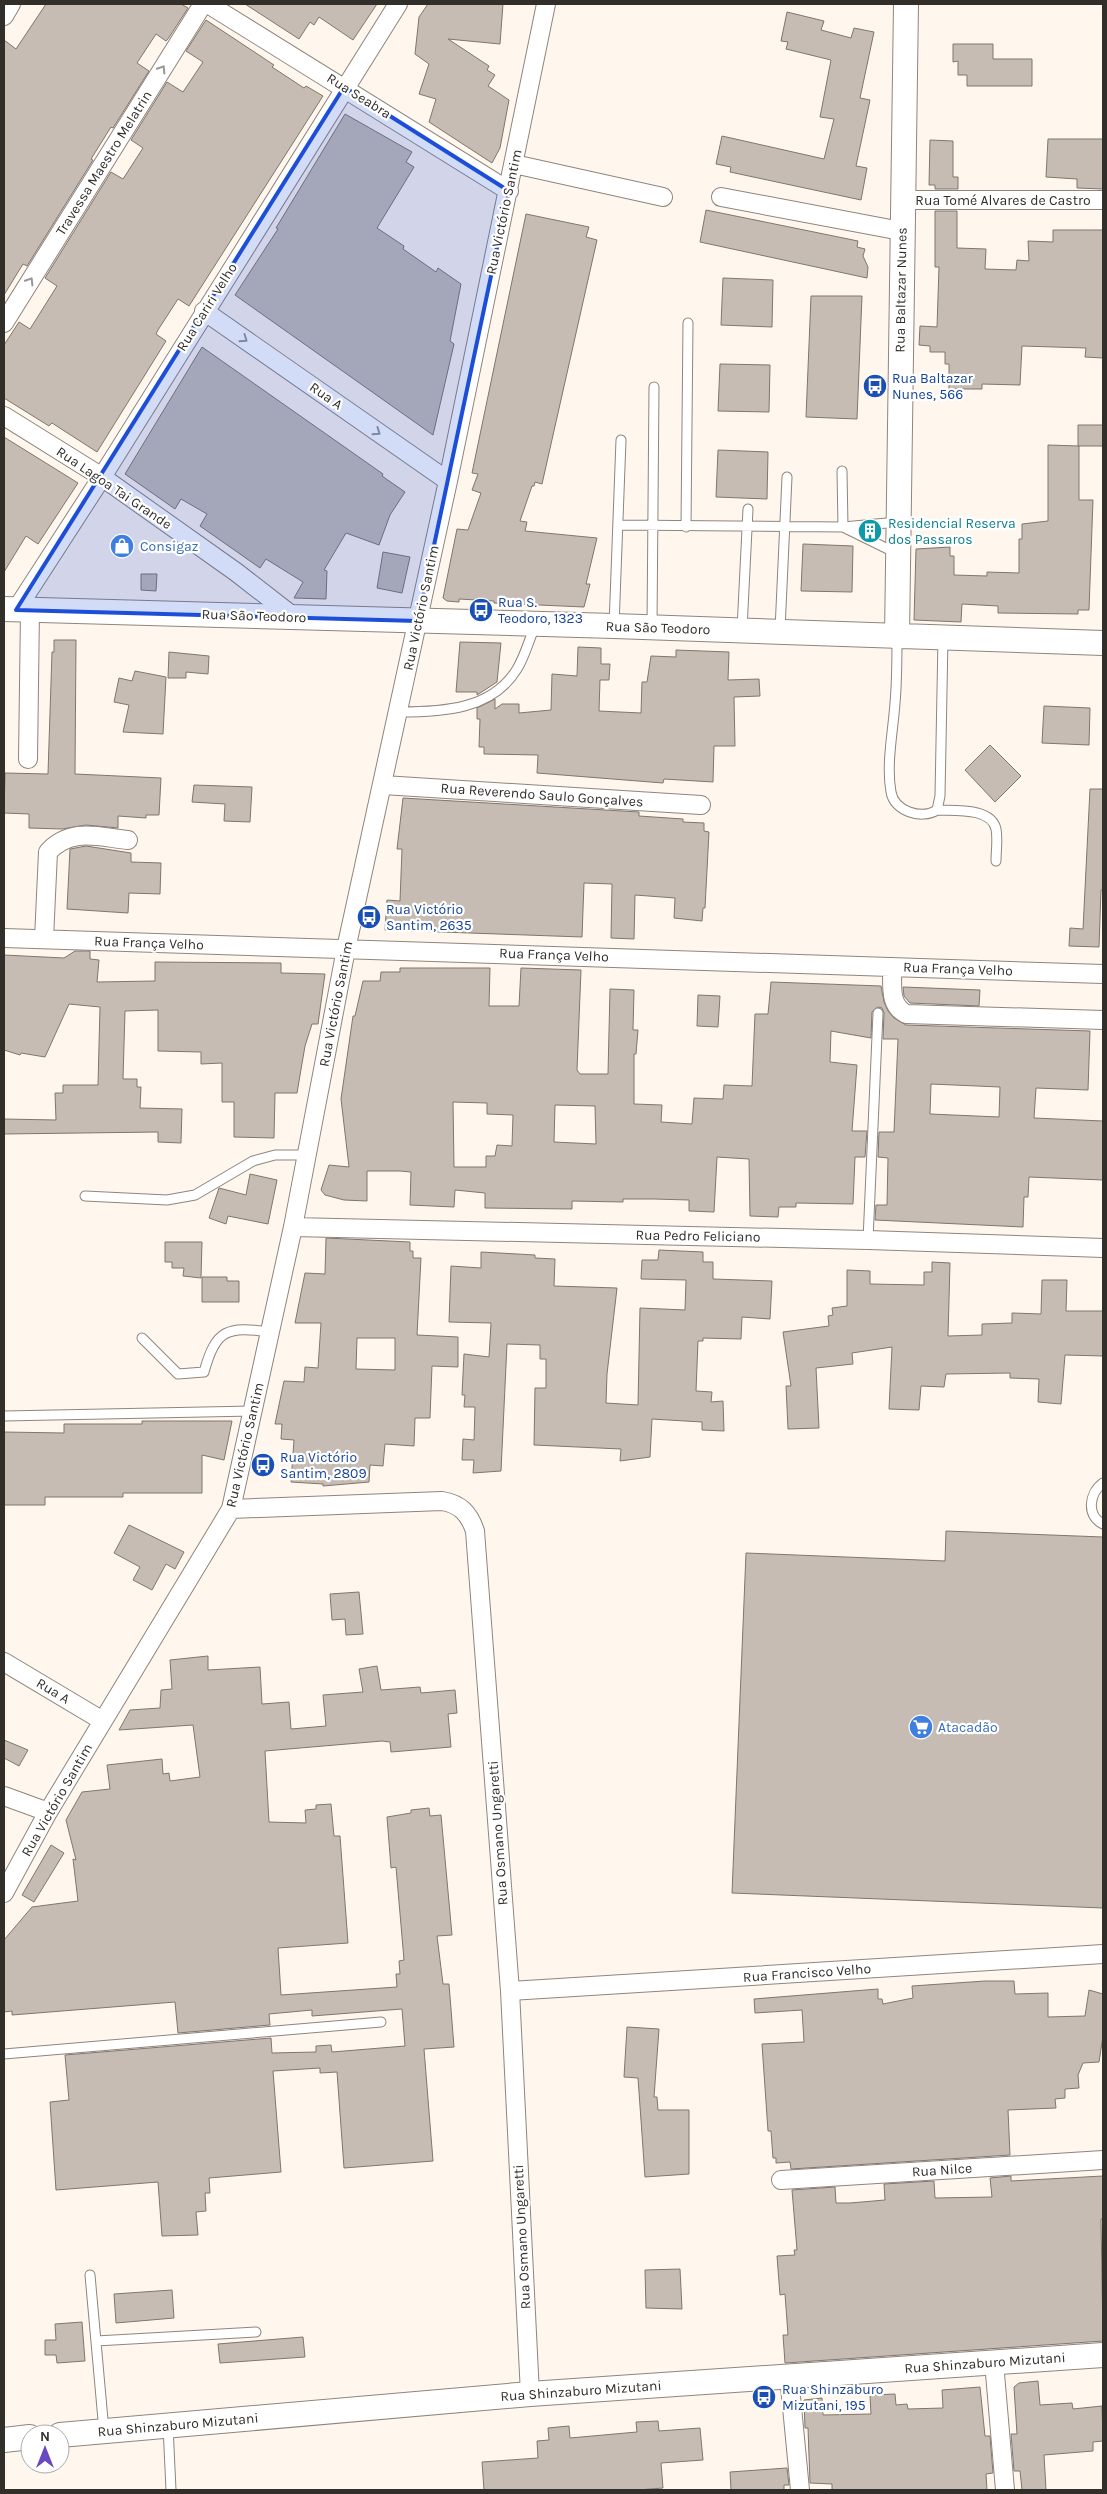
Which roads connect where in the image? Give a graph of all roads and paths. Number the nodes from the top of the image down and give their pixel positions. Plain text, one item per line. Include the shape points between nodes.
1 (11, 4) edge
2 (203, 4) edge
3 (208, 4) edge
4 (398, 4) edge
5 (546, 4) edge
6 (906, 4) edge
7 (4, 16) edge
8 (344, 87) junction
9 (514, 164) junction
10 (509, 191) junction
11 (663, 197) dead end
12 (721, 197) dead end
13 (902, 200) junction
14 (1103, 200) edge
15 (901, 231) junction
16 (204, 311) junction
17 (4, 323) edge
18 (688, 323) dead end
19 (654, 387) dead end
20 (4, 416) edge
21 (621, 440) dead end
22 (842, 471) dead end
23 (102, 477) junction
24 (787, 477) dead end
25 (448, 481) junction
26 (748, 509) dead end
27 (898, 522) junction
28 (618, 525) junction
29 (653, 525) junction
30 (686, 527) junction
31 (784, 527) junction
32 (842, 527) junction
33 (747, 528) junction
34 (898, 554) junction
35 (16, 610) edge
36 (294, 618) junction
37 (418, 621) junction
38 (536, 624) junction
39 (614, 626) junction
40 (652, 628) junction
41 (742, 632) junction
42 (780, 633) junction
43 (897, 637) junction
44 (943, 638) junction
45 (1103, 643) edge
46 (399, 712) junction
47 (28, 759) dead end
48 (383, 785) junction
49 (701, 805) dead end
50 (937, 810) junction
51 (128, 840) dead end
52 (996, 861) dead end
53 (4, 938) edge
54 (44, 939) junction
55 (346, 949) junction
56 (892, 967) junction
57 (1103, 974) edge
58 (878, 1013) dead end
59 (1103, 1020) edge
60 (307, 1155) junction
61 (85, 1196) dead end
62 (293, 1227) junction
63 (868, 1240) junction
64 (1103, 1248) edge
65 (270, 1332) junction
66 (142, 1338) dead end
67 (253, 1411) junction
68 (4, 1416) edge
69 (1103, 1483) edge
70 (231, 1509) junction
71 (1103, 1524) edge
72 (4, 1662) edge
73 (102, 1721) junction
74 (4, 1796) edge
75 (48, 1812) junction
76 (4, 1893) edge
77 (1103, 1954) edge
78 (510, 1991) junction
79 (381, 2022) dead end
80 (4, 2054) edge
81 (1103, 2160) edge
82 (781, 2180) dead end
83 (90, 2275) dead end
84 (256, 2332) dead end
85 (96, 2341) junction
86 (1103, 2355) edge
87 (994, 2362) junction
88 (789, 2376) junction
89 (530, 2394) junction
90 (168, 2425) junction
91 (104, 2431) junction
92 (70, 2434) edge
93 (20, 2438) edge
94 (4, 2440) edge
95 (171, 2490) edge
96 (800, 2490) edge
97 (1005, 2490) edge

1 - 7 street
17 -> 2 street, Travessa Maestro Melatrin
3 - 8 street, Rua Seabra
4 - 8 street, Rua Cariri Velho
5 - 9 street, Rua Victório Santim
6 - 13 street, Rua Baltazar Nunes
8 - 10 street, Rua Seabra
8 - 16 street, Rua Cariri Velho
9 - 10 street, Rua Victório Santim
9 - 11 street
10 - 25 street, Rua Victório Santim
12 - 15 street
13 - 14 street, Rua Tomé Alvares de Castro
13 - 15 street, Rua Baltazar Nunes
15 - 27 street, Rua Baltazar Nunes
16 - 23 street, Rua Cariri Velho
16 -> 25 street, Rua A
18 - 30 lane
19 - 29 lane
20 - 23 street, Rua Lagoa Tai Grande
21 - 28 lane
22 - 32 lane
23 - 35 street, Rua Cariri Velho
23 - 36 street, Rua Lagoa Tai Grande via 236,572
24 - 31 lane
25 - 37 street, Rua Victório Santim
26 - 33 lane
27 - 32 lane
27 - 34 street, Rua Baltazar Nunes
28 - 29 lane
28 - 39 lane
29 - 30 lane
29 - 40 lane
30 - 33 lane
31 - 32 lane
31 - 33 lane
31 - 42 lane
32 - 34 lane
33 - 41 lane
34 - 43 street, Rua Baltazar Nunes
35 - 36 street, Rua São Teodoro
35 - 47 street
36 - 37 street, Rua São Teodoro
37 - 38 street, Rua São Teodoro
37 - 46 street, Rua Victório Santim
38 - 39 street, Rua São Teodoro
38 - 46 lane via 517,670 491,694 475,704 438,712
39 - 40 street, Rua São Teodoro
40 - 41 street, Rua São Teodoro
41 - 42 street, Rua São Teodoro
42 - 43 street, Rua São Teodoro
43 - 44 street, Rua São Teodoro
43 - 50 lane via 890,792 895,804 907,812 922,814
44 - 45 street, Rua São Teodoro
44 - 50 lane via 940,796
46 - 48 street, Rua Victório Santim
48 - 49 street, Rua Reverendo Saulo Gonçalves
48 - 55 street, Rua Victório Santim
50 - 52 lane via 982,813 992,820 996,829
51 - 54 street via 88,835 64,838 48,852
53 - 54 street, Rua França Velho
54 - 55 street, Rua França Velho
55 - 56 street, Rua França Velho
55 - 60 street, Rua Victório Santim
56 - 57 street, Rua França Velho
56 - 59 street via 893,1000 906,1014
58 - 63 lane
60 - 61 lane via 275,1155 253,1161 195,1195 167,1200
60 - 62 street, Rua Victório Santim
62 - 63 street, Rua Pedro Feliciano
62 - 65 street, Rua Victório Santim
63 - 64 street, Rua Pedro Feliciano
65 - 66 lane via 245,1329 220,1335 212,1346 204,1372 192,1375 178,1374
65 - 67 street, Rua Victório Santim
67 - 68 lane
67 - 70 street, Rua Victório Santim
69 - 71 lane via 1093,1495 1091,1511 1093,1517
70 - 73 street, Rua Victório Santim
70 - 78 street, Rua Osmano Ungaretti via 442,1501 454,1503 471,1520 475,1531
72 - 73 street, Rua A
73 - 75 street, Rua Victório Santim
74 - 75 street
75 - 76 street, Rua Victório Santim
77 - 78 street, Rua Francisco Velho
78 - 89 street, Rua Osmano Ungaretti
79 - 80 lane
81 - 82 street, Rua Nilce
83 - 85 lane
84 - 85 lane
85 - 91 lane
86 - 87 street, Rua Shinzaburo Mizutani
87 - 88 street, Rua Shinzaburo Mizutani
87 - 97 street
88 - 89 street, Rua Shinzaburo Mizutani
88 - 96 street
89 - 90 street, Rua Shinzaburo Mizutani
90 - 91 street, Rua Shinzaburo Mizutani
90 - 95 lane
91 - 92 street, Rua Shinzaburo Mizutani
93 - 94 street

